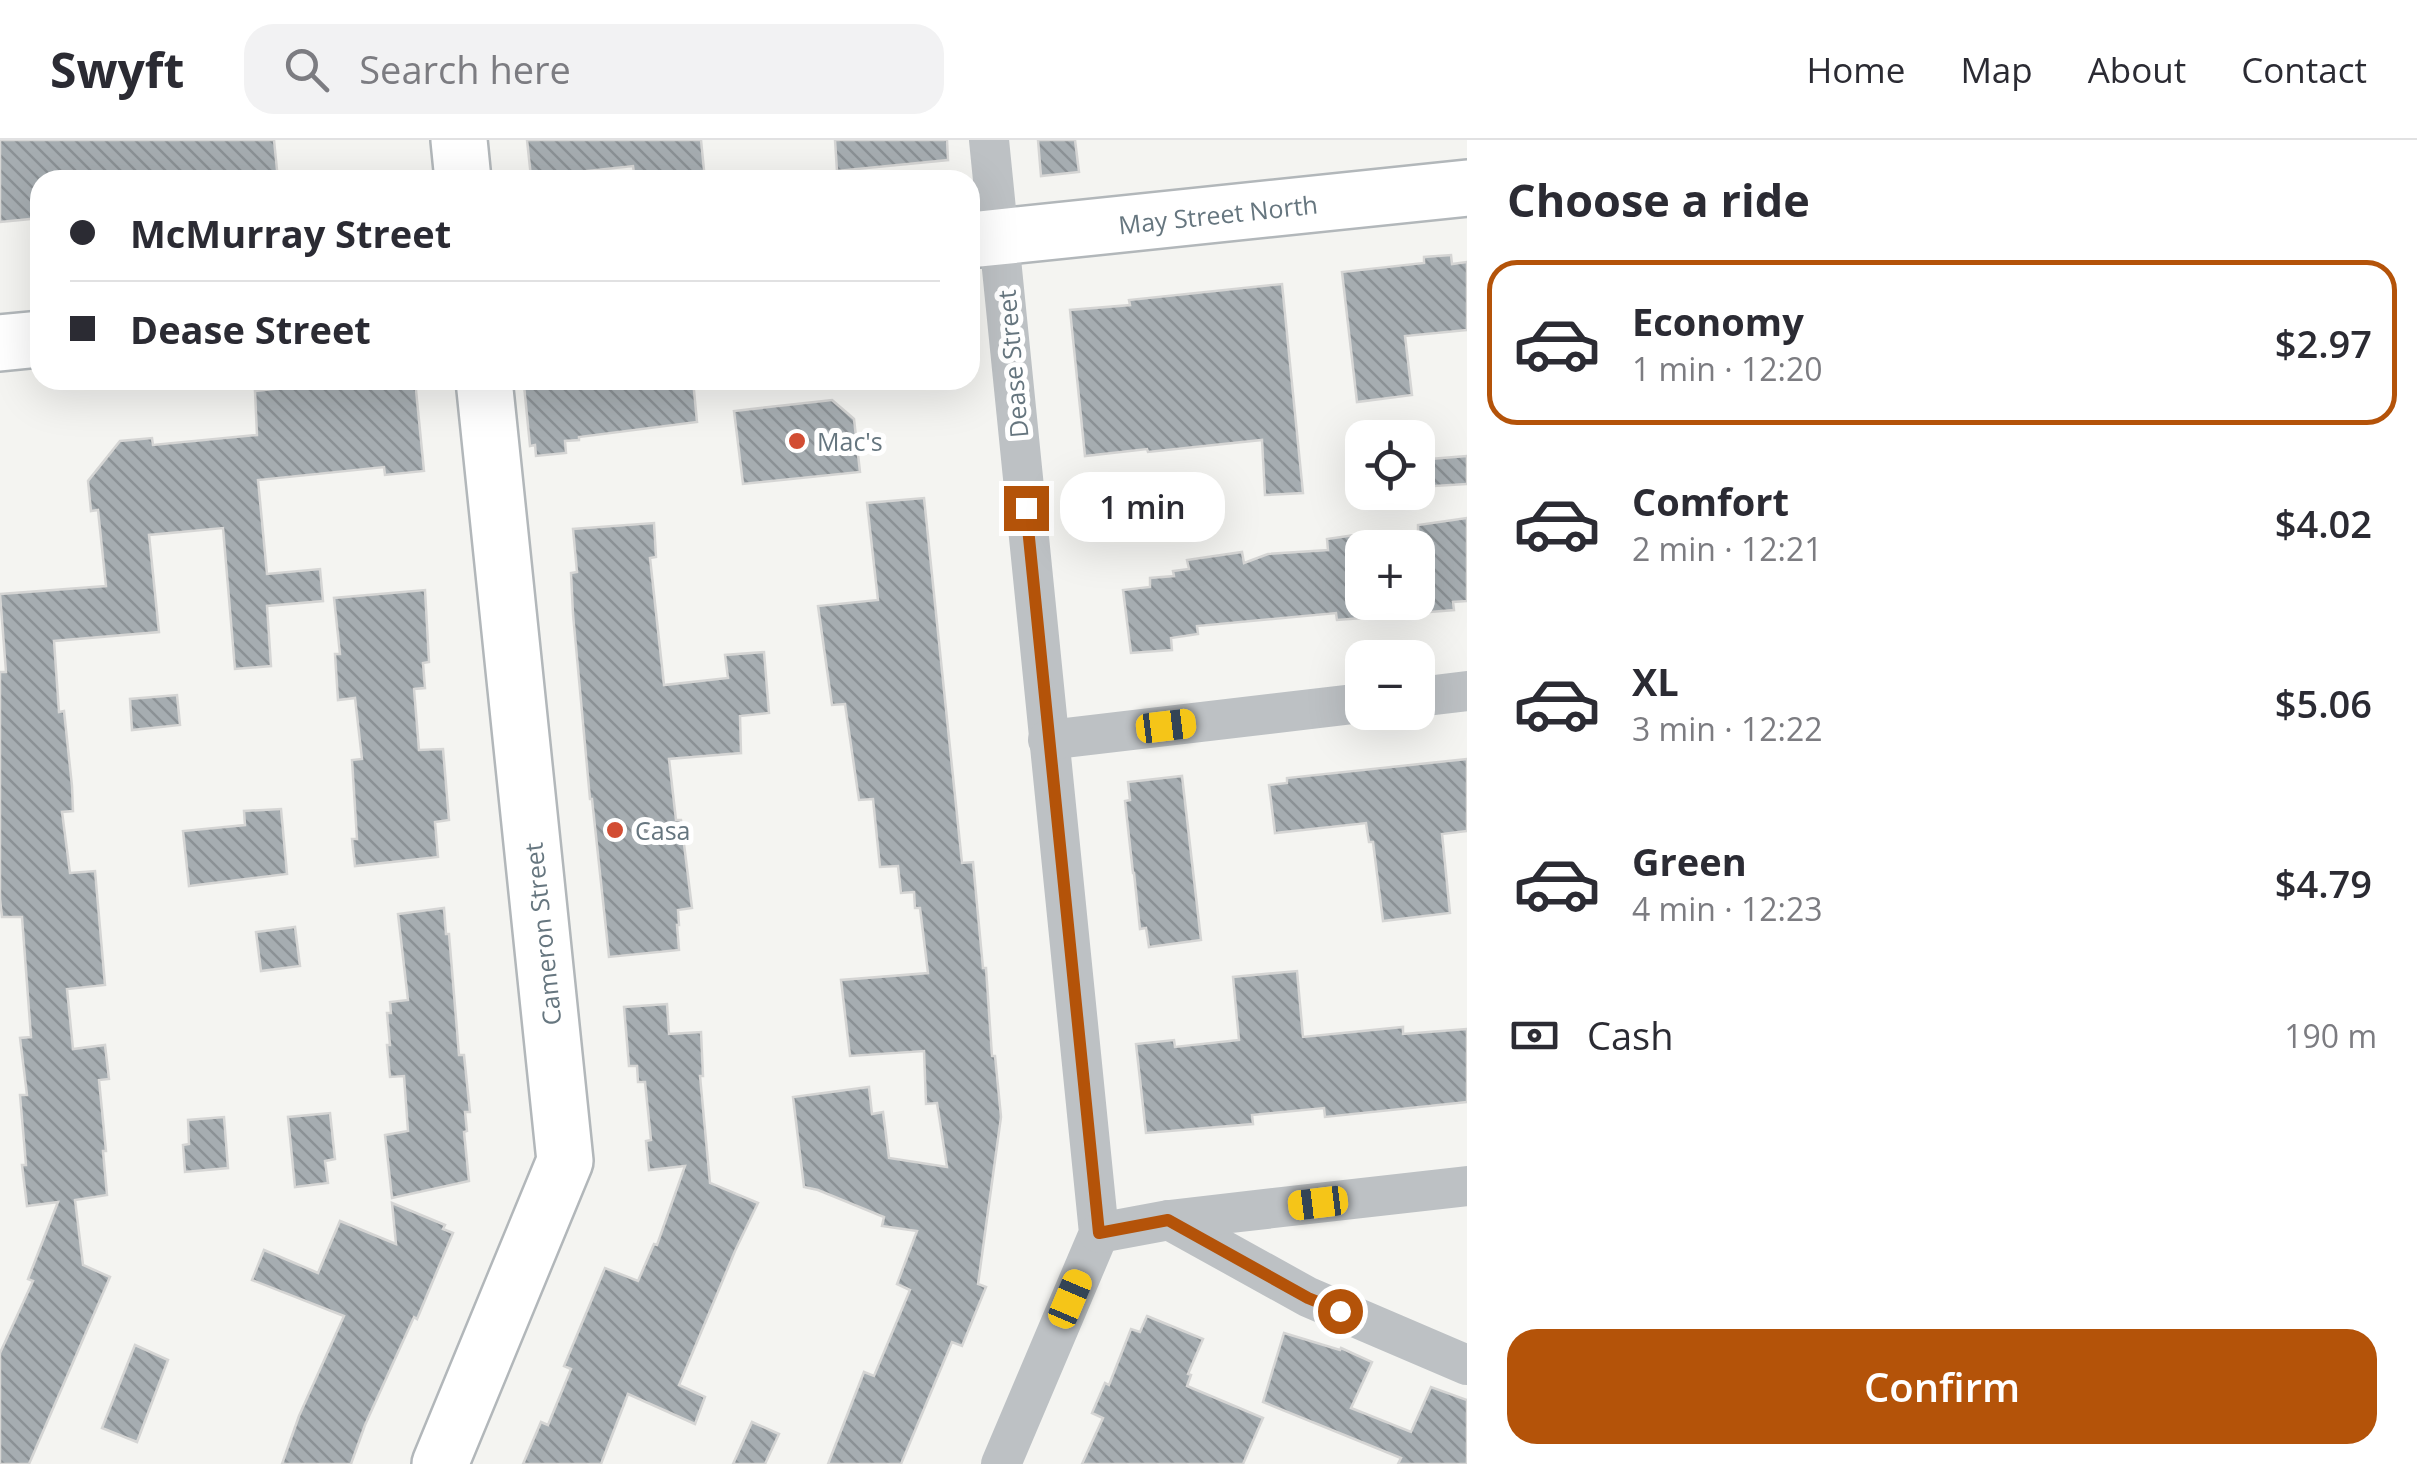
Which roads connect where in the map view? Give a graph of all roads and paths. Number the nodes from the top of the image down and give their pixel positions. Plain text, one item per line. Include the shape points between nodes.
1 (459, 140) edge
2 (989, 140) edge
3 (462, 170) edge
4 (1467, 188) edge
5 (985, 238) edge
6 (30, 340) edge
7 (0, 343) edge
8 (485, 390) edge
9 (1467, 691) edge
10 (1435, 695) edge
11 (1345, 705) edge
12 (1048, 740) junction
13 (1467, 1186) edge
14 (1168, 1220) junction
15 (1099, 1233) junction
16 (1467, 1364) edge
17 (440, 1464) edge
18 (1000, 1464) edge

1 - 3 street
2 - 5 street, Dease Street
4 - 5 street, May Street North
5 - 12 street, Dease Street
6 - 7 street
8 - 17 street, Cameron Street via 566,1161
9 - 10 street
11 - 12 street
12 - 15 street, Dease Street
13 - 14 street
14 - 15 street
14 - 16 street via 1308,1298
15 - 18 street, Dease Street

